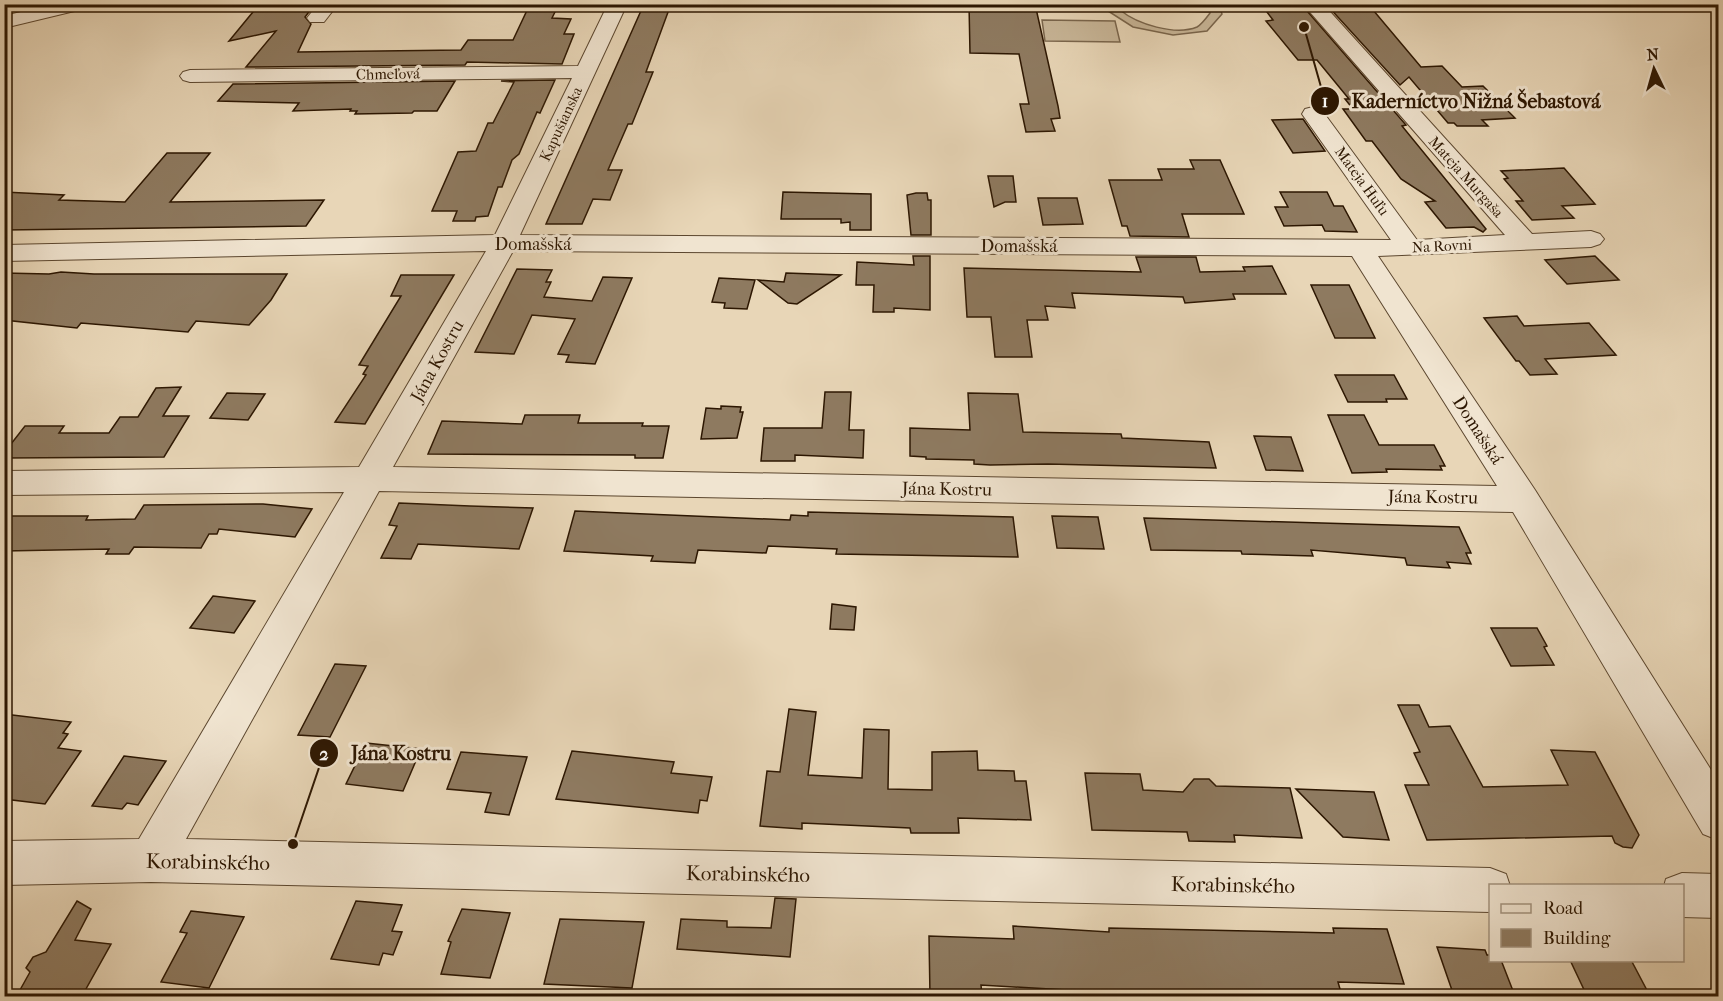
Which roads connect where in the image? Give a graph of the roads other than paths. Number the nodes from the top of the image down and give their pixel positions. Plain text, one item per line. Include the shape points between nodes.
1 (80, 4) edge
2 (618, 4) edge
3 (1312, 4) edge
4 (4, 22) edge
5 (585, 72) junction
6 (190, 76) dead end
7 (1313, 114) dead end
8 (1591, 239) dead end
9 (1525, 242) junction
10 (504, 243) junction
11 (1360, 248) junction
12 (1410, 248) junction
13 (4, 253) edge
14 (371, 478) junction
15 (4, 483) edge
16 (1523, 499) junction
17 (1719, 819) edge
18 (151, 860) junction
19 (4, 863) edge
20 (1489, 890) edge
21 (1684, 895) edge
22 (1719, 896) edge

1 - 4 street
2 - 5 street, Kapušianska
3 - 9 street, Mateja Murgaša
5 - 6 street, Chmeľová
5 - 10 street, Kapušianska
7 - 12 street, Mateja Huľu
8 - 9 street, Na Rovni
9 - 12 street, Na Rovni
10 - 11 street, Domašská
10 - 13 street, Domašská
10 - 14 street, Jána Kostru
11 - 12 street, Na Rovni
11 - 16 street, Domašská
14 - 15 street, Jána Kostru
14 - 16 street, Jána Kostru
14 - 18 street, Jána Kostru
16 - 17 street, Domašská
18 - 19 street, Korabinského
18 - 20 street, Korabinského
21 - 22 street

